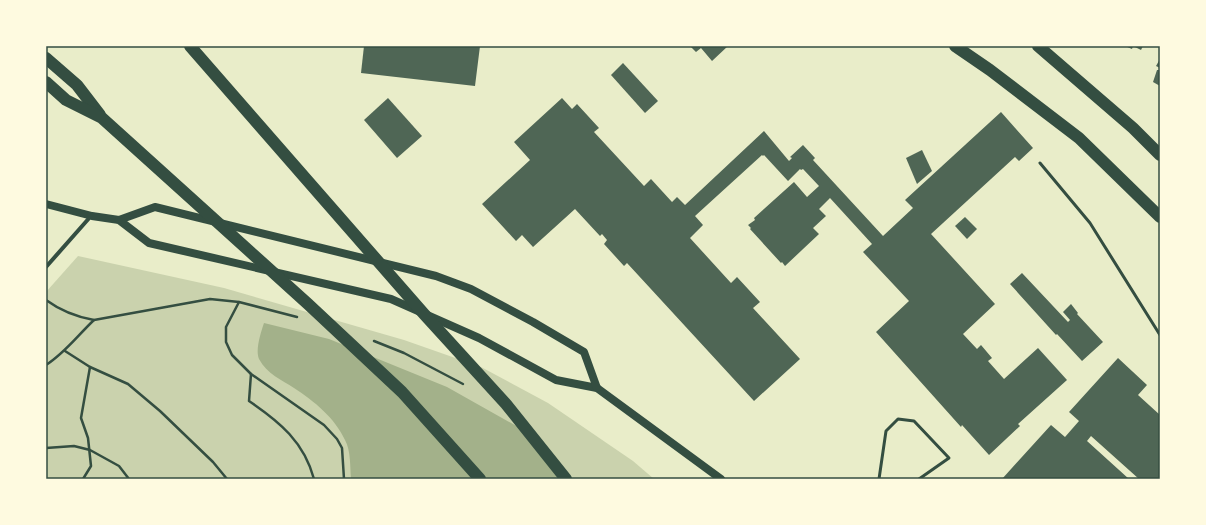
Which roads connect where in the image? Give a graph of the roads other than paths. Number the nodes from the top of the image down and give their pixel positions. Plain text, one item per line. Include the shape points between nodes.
1 (190, 46) edge
2 (955, 46) edge
3 (1038, 46) edge
4 (46, 58) edge
5 (46, 82) edge
6 (102, 118) junction
7 (1133, 128) junction
8 (1160, 152) edge
9 (1160, 155) edge
10 (1040, 163) dead end
11 (46, 204) edge
12 (92, 216) junction
13 (1160, 217) edge
14 (119, 220) junction
15 (46, 267) edge
16 (1160, 335) edge
17 (597, 388) junction
18 (480, 479) edge
19 (566, 479) edge
20 (722, 479) edge
21 (879, 479) edge
22 (919, 479) edge

1 - 19 highway via 506,404
2 - 13 highway via 1079,138
3 - 7 highway
4 - 6 highway via 77,85
5 - 6 highway via 66,100
6 - 18 highway via 402,392
7 - 8 highway
7 - 9 highway
10 - 16 lane via 1090,223
11 - 12 main road
12 - 14 main road
12 - 15 street
14 - 17 main road via 149,243 391,299 478,338 556,380
14 - 17 main road via 155,207 436,276 471,289 584,352
17 - 20 main road
21 - 22 lane via 886,431 898,419 914,421 948,458

